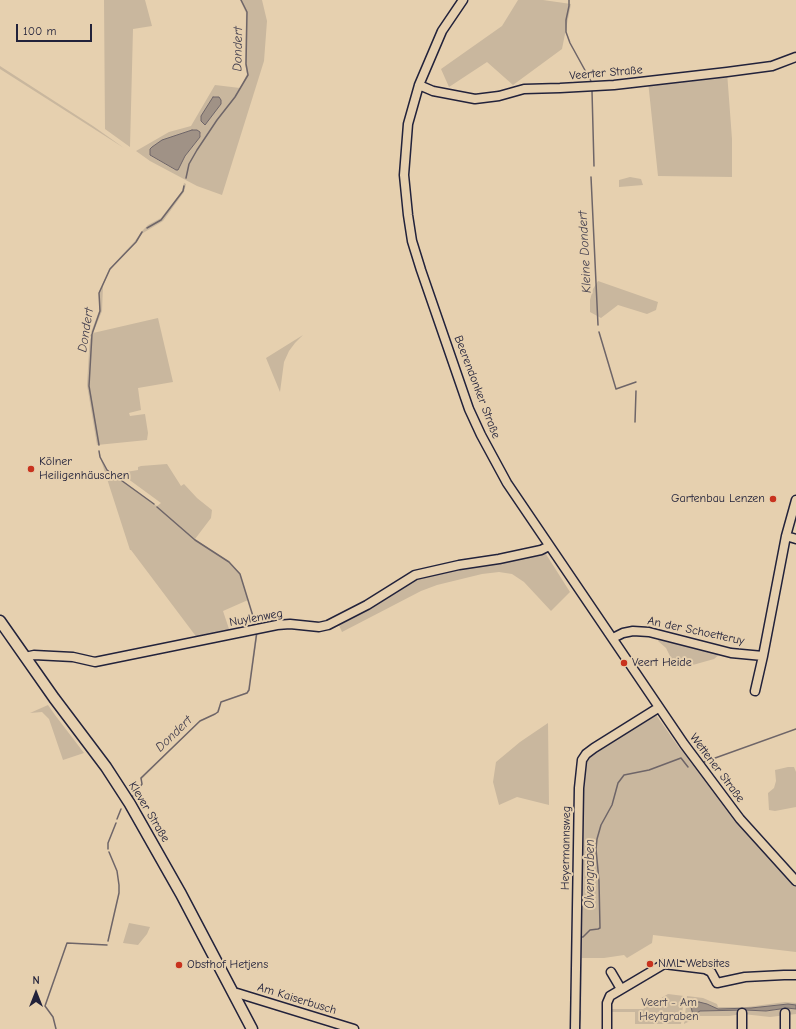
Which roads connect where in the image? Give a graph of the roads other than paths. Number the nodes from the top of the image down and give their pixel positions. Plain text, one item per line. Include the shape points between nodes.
1 (463, 0) edge
2 (796, 57) edge
3 (419, 85) junction
4 (796, 500) edge
5 (786, 536) junction
6 (796, 538) edge
7 (549, 546) junction
8 (0, 621) edge
9 (613, 638) junction
10 (763, 656) junction
11 (25, 657) junction
12 (628, 663) joint
13 (755, 691) dead end
14 (658, 708) junction
15 (796, 881) edge
16 (611, 972) dead end
17 (796, 975) edge
18 (621, 989) junction
19 (234, 994) junction
20 (742, 1013) dead end
21 (785, 1013) dead end
22 (252, 1029) edge
23 (354, 1029) edge
24 (575, 1029) edge
25 (607, 1029) edge
26 (742, 1029) edge
27 (785, 1029) edge

1 - 3 street via 442,31
2 - 3 street, Veerter Straße via 772,66 727,72 614,85 524,89 474,99 433,91
3 - 7 street, Beerendonker Straße via 408,124 404,175 412,241 469,409 507,483
4 - 5 street
5 - 6 street
5 - 10 street
7 - 9 street, Beerendonker Straße
7 - 11 street, Nuylenweg via 535,552 415,575 367,605 328,625 277,625 95,662 73,657 34,654
8 - 11 main road, Klever Straße
9 - 10 street, An der Schoetteruy via 633,631 649,632 731,653
9 - 12 street, Beerendonker Straße
10 - 13 street
11 - 19 main road, Klever Straße via 130,804 182,894
12 - 14 street, Wettener Straße
14 - 15 street, Wettener Straße via 696,763 740,819
14 - 24 street, Heyermannsweg via 594,748 582,760 579,788
16 - 18 street
17 - 18 street via 744,977 717,983 711,972 705,969 664,964
18 - 25 street via 608,1000
19 - 22 main road, Klever Straße
19 - 23 street, Am Kaiserbusch via 263,1000
20 - 26 street
21 - 27 street

